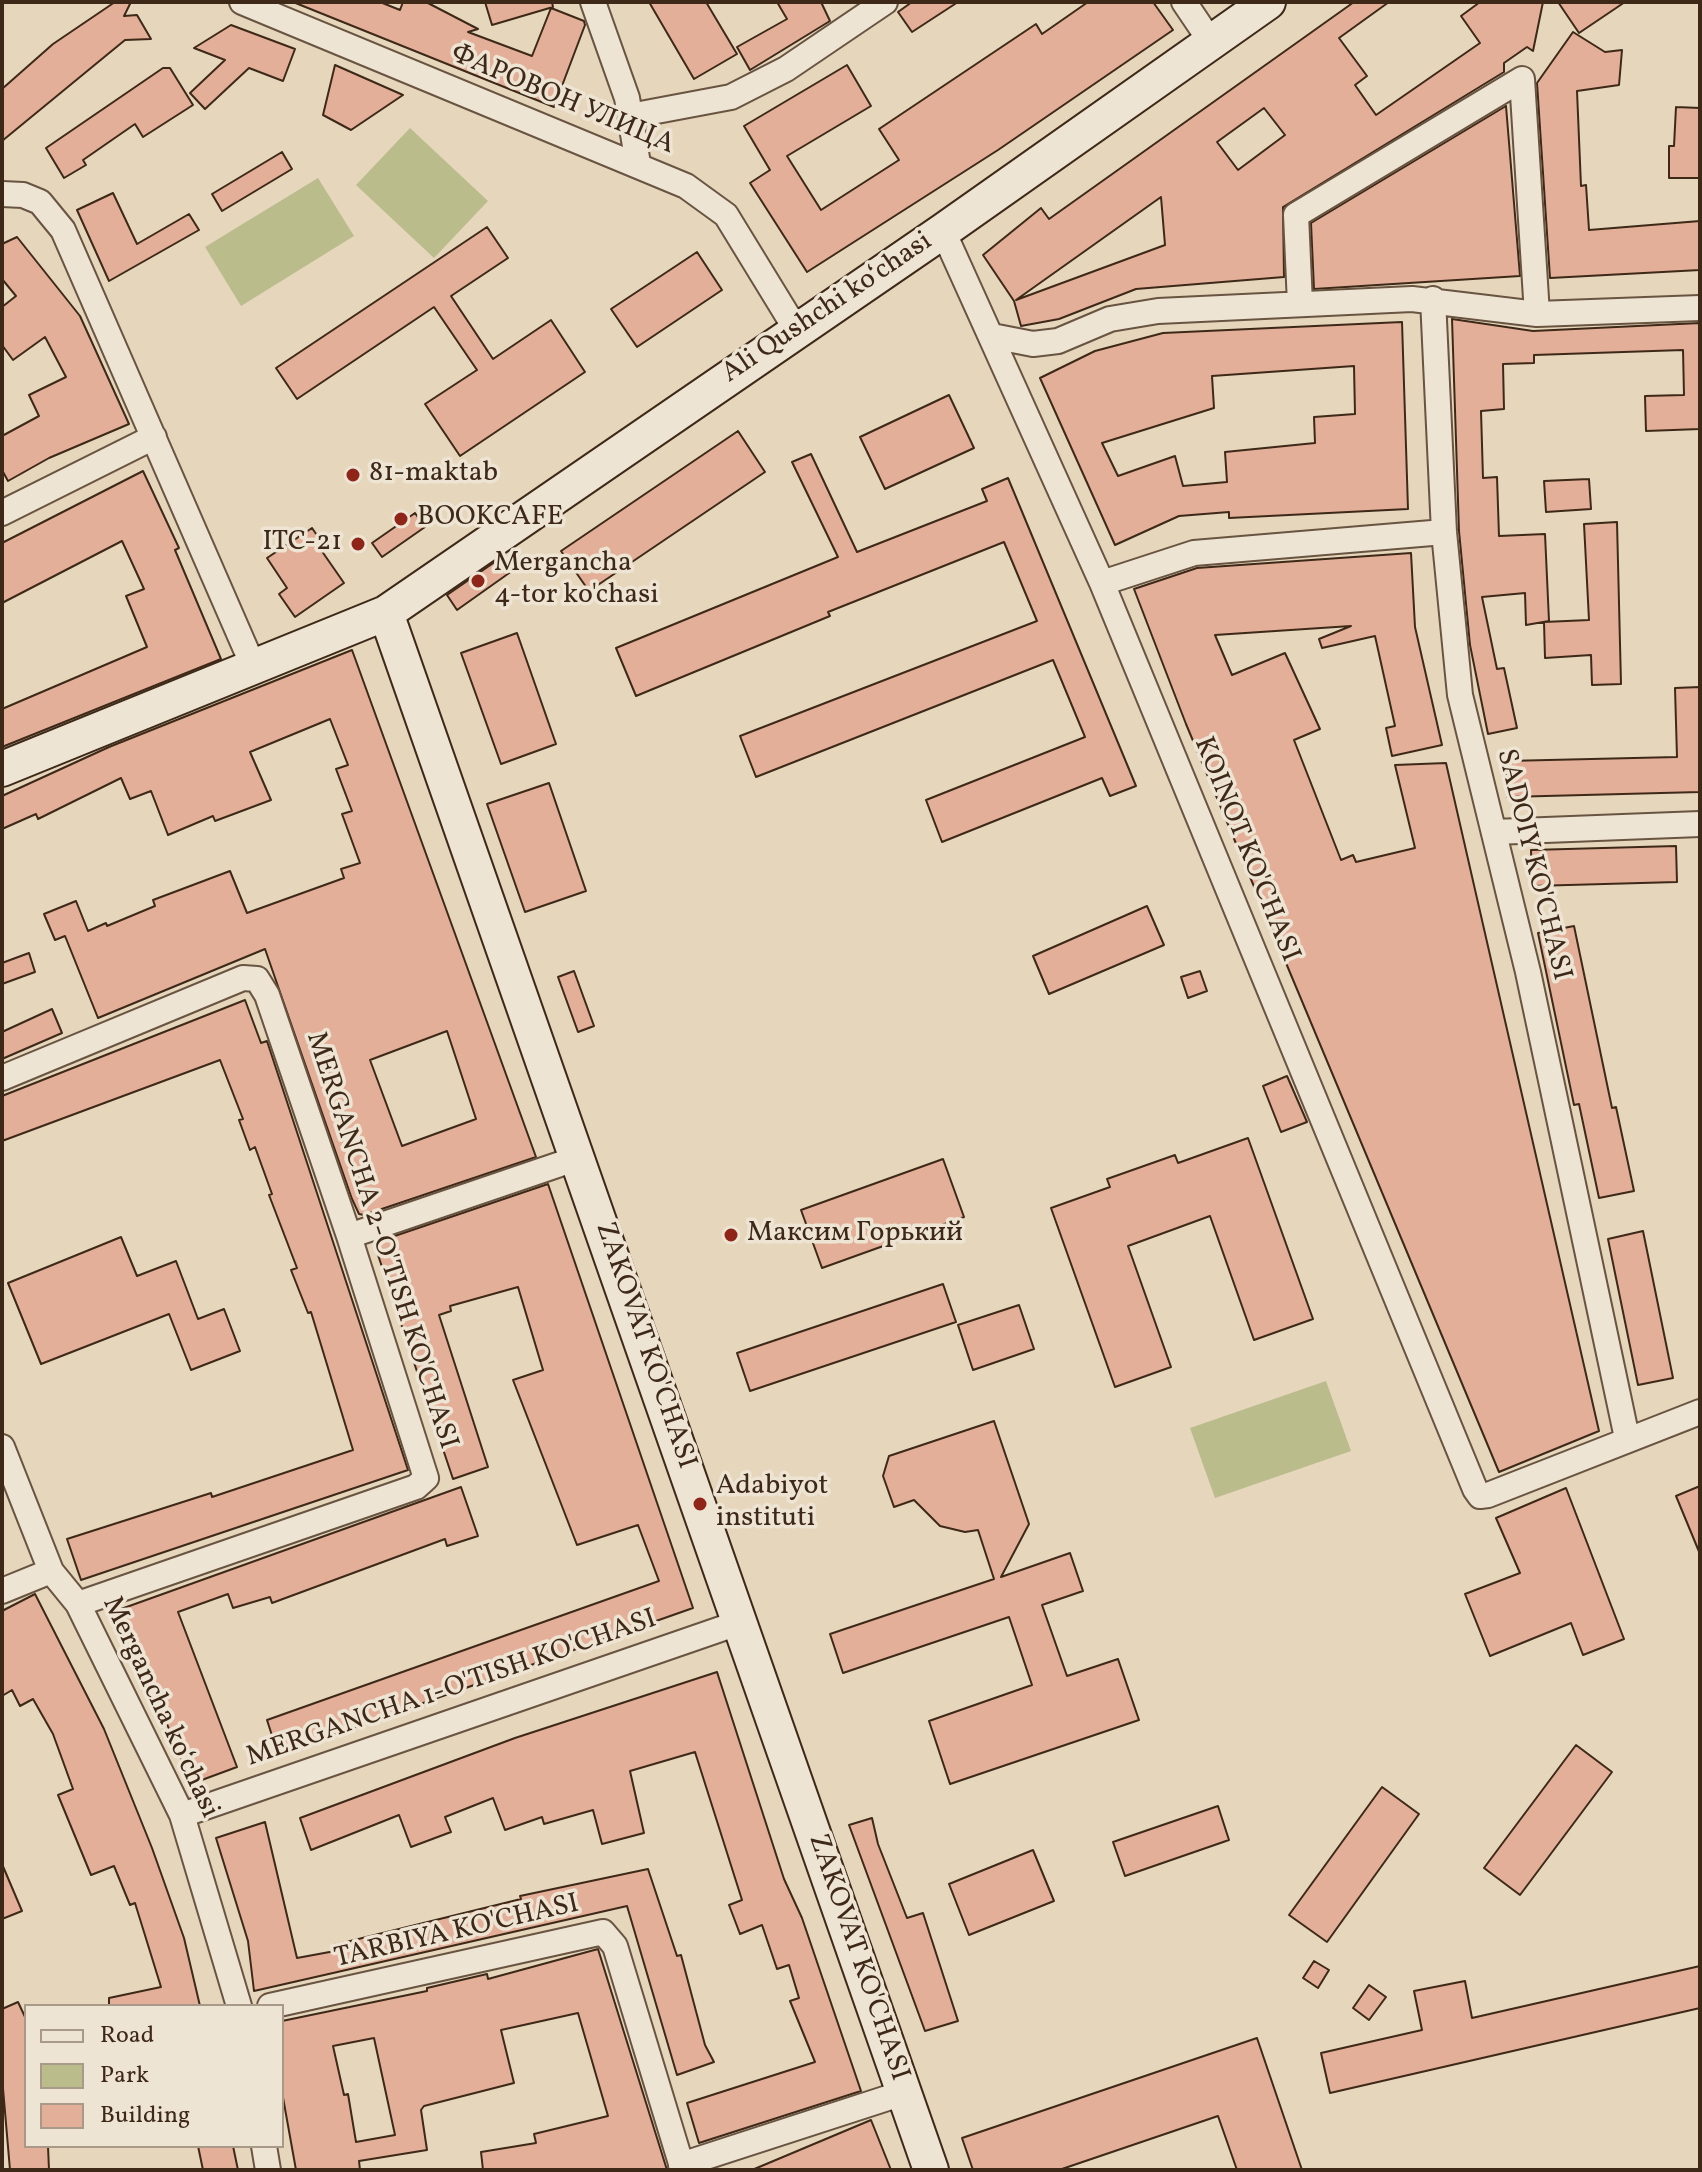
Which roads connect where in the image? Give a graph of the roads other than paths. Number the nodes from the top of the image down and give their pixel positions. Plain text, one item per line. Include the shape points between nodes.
1 (242, 2) edge
2 (593, 2) edge
3 (885, 2) edge
4 (1184, 2) edge
5 (1268, 2) edge
6 (280, 8) edge
7 (1211, 42) junction
8 (630, 116) junction
9 (638, 164) junction
10 (2, 194) edge
11 (943, 231) junction
12 (1433, 299) junction
13 (1300, 304) junction
14 (1700, 308) edge
15 (1537, 314) junction
16 (797, 331) junction
17 (992, 336) junction
18 (154, 437) junction
19 (2, 513) edge
20 (1444, 532) junction
21 (1102, 583) junction
22 (386, 613) junction
23 (254, 668) junction
24 (2, 769) edge
25 (1700, 824) edge
26 (1494, 832) junction
27 (2, 1078) edge
28 (578, 1158) junction
29 (349, 1236) junction
30 (1700, 1412) edge
31 (1627, 1438) junction
32 (2, 1447) edge
33 (51, 1571) junction
34 (2, 1591) edge
35 (78, 1604) junction
36 (741, 1622) junction
37 (182, 1815) junction
38 (238, 2004) edge
39 (279, 2004) edge
40 (903, 2093) junction
41 (264, 2148) edge
42 (682, 2167) edge
43 (268, 2170) edge
44 (931, 2170) edge

1 - 6 street, ФАРОВОН УЛИЦА
2 - 8 street
3 - 8 street via 786,69 731,97
4 - 7 street
5 - 7 street, Ali Qushchi koʻchasi
6 - 9 street, ФАРОВОН УЛИЦА
7 - 11 street, Ali Qushchi koʻchasi
8 - 9 street
9 - 16 street, ФАРОВОН УЛИЦА via 686,186 726,215
10 - 18 street via 40,202 63,230
11 - 16 street, Ali Qushchi koʻchasi
11 - 17 street, KOINOT KO'CHASI
12 - 13 street
12 - 15 street
12 - 20 street, SADOIY KO'CHASI
13 - 15 street via 1296,215 1522,79
13 - 17 street via 1141,313 1110,319 1058,341 1033,344
14 - 15 street
16 - 22 street, Ali Qushchi koʻchasi
17 - 21 street, KOINOT KO'CHASI
18 - 19 street
18 - 23 street
20 - 21 street via 1194,553
20 - 26 street, SADOIY KO'CHASI via 1460,695
21 - 31 street, KOINOT KO'CHASI via 1480,1496
22 - 23 street
22 - 28 street, ZAKOVAT KO'CHASI
23 - 24 street
25 - 26 street
26 - 31 street, SADOIY KO'CHASI
27 - 29 street, MERGANCHA 2-O'TISH KO'CHASI via 243,978 257,979 267,995
28 - 29 street
28 - 36 street, ZAKOVAT KO'CHASI
29 - 35 street, MERGANCHA 2-O'TISH KO'CHASI via 426,1478 416,1487
30 - 31 street
32 - 33 street, Mergancha koʻchasi
33 - 34 street
33 - 35 street, Mergancha koʻchasi
35 - 37 street, Mergancha koʻchasi
36 - 37 street, MERGANCHA 1-O'TISH KO'CHASI
36 - 40 street, ZAKOVAT KO'CHASI
37 - 38 street, Mergancha koʻchasi
39 - 42 street, TARBIYA KO'CHASI via 603,1932 615,1946
40 - 42 street, TARBIYA KO'CHASI
40 - 44 street, ZAKOVAT KO'CHASI
41 - 43 street

